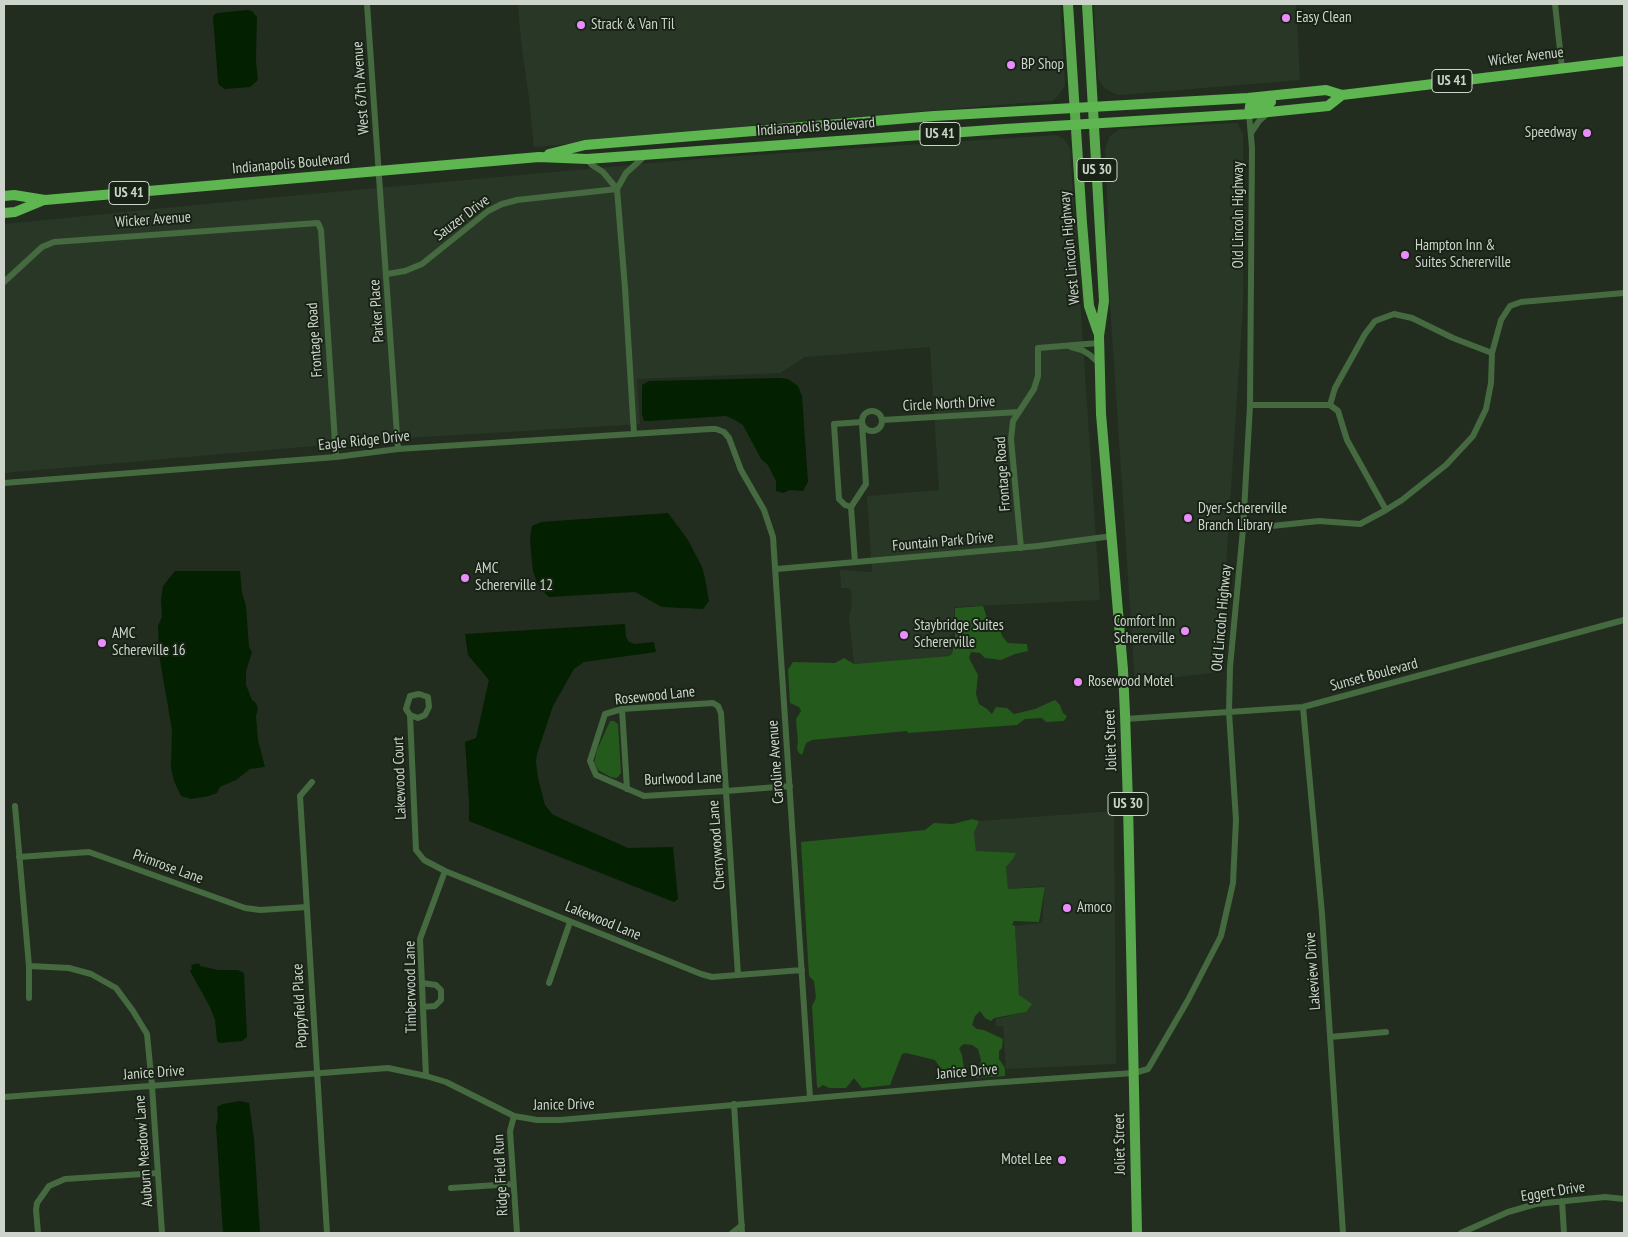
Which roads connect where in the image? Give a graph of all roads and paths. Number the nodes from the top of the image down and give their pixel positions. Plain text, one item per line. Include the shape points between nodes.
1 (367, 4) edge
2 (1068, 4) edge
3 (1088, 4) edge
4 (1555, 4) edge
5 (1624, 61) edge
6 (1562, 68) junction
7 (1290, 94) junction
8 (1342, 94) junction
9 (1094, 106) junction
10 (1075, 107) junction
11 (1269, 112) junction
12 (1249, 114) junction
13 (1094, 124) junction
14 (1076, 125) junction
15 (1251, 134) junction
16 (646, 154) junction
17 (539, 157) junction
18 (586, 159) junction
19 (379, 171) junction
20 (617, 189) junction
21 (4, 196) edge
22 (45, 200) junction
23 (4, 212) edge
24 (318, 223) joint
25 (387, 274) junction
26 (4, 282) edge
27 (1624, 293) edge
28 (1099, 339) junction
29 (1064, 346) junction
30 (1492, 353) junction
31 (1100, 364) junction
32 (1250, 405) junction
33 (1330, 405) junction
34 (1018, 412) junction
35 (882, 420) junction
36 (862, 423) junction
37 (634, 434) junction
38 (726, 434) joint
39 (398, 450) junction
40 (336, 457) junction
41 (4, 482) edge
42 (851, 508) junction
43 (1386, 510) junction
44 (1243, 529) junction
45 (1112, 536) junction
46 (1021, 548) junction
47 (855, 562) junction
48 (776, 570) junction
49 (1624, 620) edge
50 (1302, 708) junction
51 (622, 709) junction
52 (1229, 712) junction
53 (721, 713) joint
54 (410, 715) dead end
55 (1125, 719) junction
56 (590, 761) joint
57 (312, 782) dead end
58 (790, 786) junction
59 (627, 789) junction
60 (726, 791) junction
61 (15, 806) dead end
62 (415, 840) joint
63 (19, 857) junction
64 (445, 871) junction
65 (307, 907) junction
66 (570, 922) junction
67 (29, 966) junction
68 (802, 970) junction
69 (738, 975) junction
70 (422, 983) junction
71 (549, 983) dead end
72 (28, 998) dead end
73 (423, 1007) junction
74 (1386, 1032) dead end
75 (1330, 1037) junction
76 (1134, 1073) junction
77 (316, 1074) junction
78 (426, 1076) junction
79 (152, 1086) junction
80 (4, 1097) edge
81 (810, 1098) junction
82 (734, 1104) junction
83 (514, 1116) junction
84 (158, 1173) junction
85 (514, 1184) junction
86 (451, 1188) dead end
87 (1624, 1199) edge
88 (1562, 1201) junction
89 (742, 1224) junction
90 (38, 1233) edge
91 (162, 1233) edge
92 (327, 1233) edge
93 (517, 1233) edge
94 (732, 1233) edge
95 (742, 1233) edge
96 (1137, 1233) edge
97 (1343, 1233) edge
98 (1461, 1233) edge
99 (1564, 1233) edge

1 - 19 street, West 67th Avenue
2 - 10 main road, West Lincoln Highway / US 30
3 - 9 main road, West Lincoln Highway / US 30
4 - 6 street
5 - 6 highway, Wicker Avenue / US 41
6 - 8 highway, Wicker Avenue / US 41
7 - 8 highway, Wicker Avenue / US 41 via 1326,90
7 - 9 highway, Wicker Avenue / US 41
7 - 12 highway via 1287,100 1250,106
8 - 11 highway, Wicker Avenue / US 41 via 1328,106
9 - 10 highway, Wicker Avenue / US 41
9 - 13 main road, West Lincoln Highway / US 30
10 - 14 main road, West Lincoln Highway / US 30
10 - 17 highway, Indianapolis Boulevard / US 41 via 585,145
11 - 12 highway, Wicker Avenue / US 41
11 - 15 street
12 - 13 highway, Wicker Avenue / US 41
12 - 15 street, Old Lincoln Highway
13 - 14 highway, Indianapolis Boulevard / US 41
13 - 28 main road, West Lincoln Highway / US 30 via 1104,300
14 - 16 highway, Indianapolis Boulevard / US 41
14 - 28 main road, West Lincoln Highway / US 30 via 1089,306
15 - 32 street, Old Lincoln Highway
16 - 18 highway, Indianapolis Boulevard / US 41
16 - 20 street via 626,173
17 - 18 highway, Indianapolis Boulevard / US 41
17 - 19 highway, Indianapolis Boulevard / US 41
18 - 20 street
19 - 22 highway, Indianapolis Boulevard / US 41
19 - 25 street, Parker Place
20 - 25 street, Sauzer Drive via 502,204 488,211 422,264 404,272
20 - 37 street
21 - 22 highway, Indianapolis Boulevard / US 41
22 - 23 highway, Indianapolis Boulevard / US 41 via 16,212
24 - 26 street, Wicker Avenue via 54,242 42,247
24 - 40 street, Frontage Road
25 - 39 street, Parker Place
27 - 30 street via 1521,302 1510,306 1501,320
28 - 29 street, Frontage Road
28 - 31 main road, Joliet Street / US 30
29 - 31 street via 1082,350
29 - 34 street, Frontage Road via 1038,348 1038,376
30 - 33 street via 1412,318 1394,314 1374,321 1335,388
30 - 43 street via 1486,409 1473,436 1446,465
31 - 45 main road, Joliet Street / US 30
32 - 33 street
32 - 44 street, Old Lincoln Highway
33 - 43 street via 1338,411 1347,440
34 - 35 street, Circle North Drive
34 - 46 street, Frontage Road via 1013,421 1011,439
35 - 36 street via 875,430 868,430
35 - 36 street via 879,414 871,411 863,416
36 - 42 street via 866,484
36 - 42 street via 834,424 839,500
37 - 38 street, Eagle Ridge Drive via 710,429
37 - 39 street, Eagle Ridge Drive
38 - 48 street, Caroline Avenue via 741,470 764,510 773,537
39 - 40 street, Eagle Ridge Drive
40 - 41 street, Eagle Ridge Drive
42 - 47 street
43 - 44 street via 1360,524 1319,522
44 - 52 street, Old Lincoln Highway
45 - 46 street, Fountain Park Drive
45 - 55 main road, Joliet Street / US 30
46 - 47 street, Fountain Park Drive
47 - 48 street, Fountain Park Drive
48 - 58 street, Caroline Avenue
49 - 50 street, Sunset Boulevard
50 - 52 street, Sunset Boulevard
50 - 75 street, Lakeview Drive
51 - 53 street, Rosewood Lane via 713,703
51 - 56 street, Rosewood Lane via 605,714
51 - 59 street
52 - 55 street, Sunset Boulevard
52 - 76 street, Old Lincoln Highway via 1236,820 1233,884 1221,936 1152,1065
53 - 60 street, Cherrywood Lane
54 - 62 street, Lakewood Court
55 - 76 main road, Joliet Street / US 30
56 - 59 street, Burlwood Lane via 596,775
57 - 65 street, Poppyfield Place via 300,796
58 - 60 street, Burlwood Lane
58 - 68 street, Caroline Avenue
59 - 60 street, Burlwood Lane via 644,796
60 - 69 street, Cherrywood Lane
61 - 63 street
62 - 64 street, Lakewood Lane via 416,850 424,860
63 - 65 street, Primrose Lane via 89,852 245,908
63 - 67 street
64 - 66 street, Lakewood Lane
64 - 70 street, Timberwood Lane via 420,939
65 - 77 street, Poppyfield Place
66 - 69 street, Lakewood Lane via 701,974 712,977
66 - 71 street
67 - 72 street
67 - 79 street, Auburn Meadow Lane via 69,968 91,974 116,988 147,1034
68 - 69 street, Lakewood Lane
68 - 81 street, Caroline Avenue
70 - 73 street, Timberwood Lane
70 - 73 street via 436,985 441,990 441,1000 435,1006
73 - 78 street, Timberwood Lane
74 - 75 street
75 - 97 street, Lakeview Drive
76 - 81 street, Janice Drive
76 - 96 main road, Joliet Street / US 30
77 - 78 street, Janice Drive via 388,1068
77 - 79 street, Janice Drive
77 - 92 street, Poppyfield Place
78 - 83 street, Janice Drive via 446,1082
79 - 80 street, Janice Drive
79 - 84 street, Auburn Meadow Lane
81 - 82 street, Janice Drive
82 - 83 street, Janice Drive via 560,1120
82 - 89 street
83 - 85 street, Ridge Field Run via 510,1131
84 - 90 street via 65,1179 48,1186 37,1203
84 - 91 street, Auburn Meadow Lane
85 - 86 street
85 - 93 street, Ridge Field Run
87 - 88 street, Eggert Drive via 1605,1197
88 - 98 street, Eggert Drive via 1508,1212
88 - 99 street
89 - 94 street
89 - 95 street

